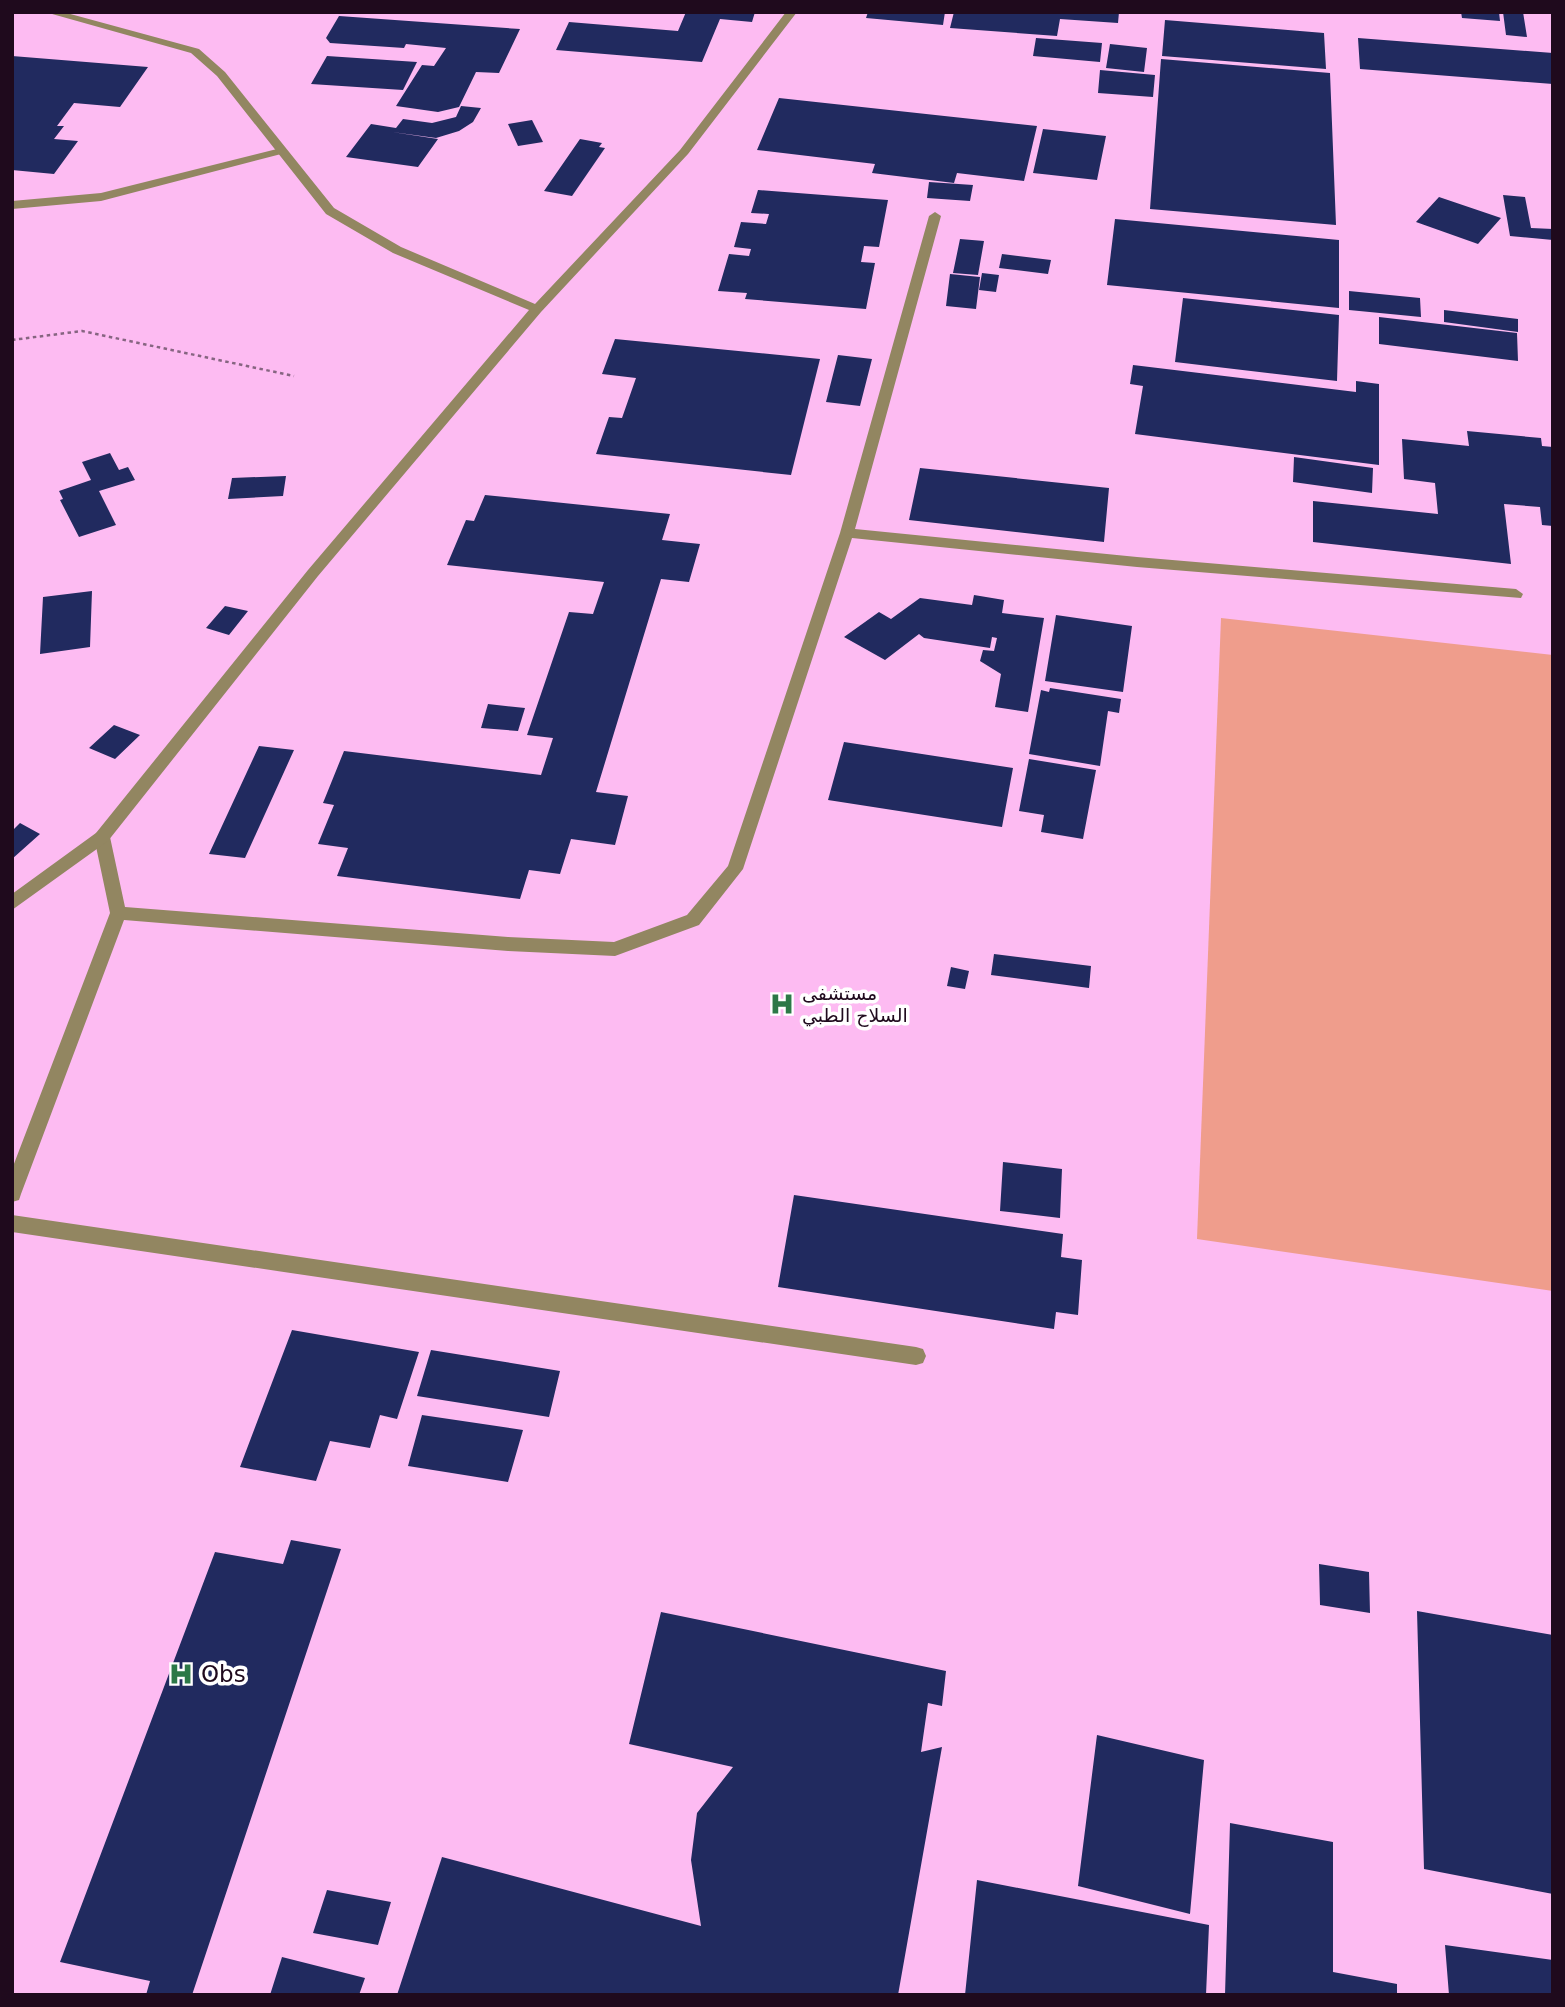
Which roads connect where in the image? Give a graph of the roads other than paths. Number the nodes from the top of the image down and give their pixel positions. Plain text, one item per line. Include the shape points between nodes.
1 (50, 12) edge
2 (792, 12) edge
3 (281, 151) junction
4 (12, 205) edge
5 (934, 216) dead end
6 (537, 309) junction
7 (847, 533) junction
8 (1516, 594) dead end
9 (102, 837) junction
10 (12, 903) edge
11 (118, 914) junction
12 (12, 1194) edge
13 (12, 1223) edge
14 (916, 1356) dead end

1 - 3 street via 116,24 195,51 221,74
2 - 6 street via 684,152
3 - 4 street via 101,197
3 - 6 street via 330,211 397,250
5 - 7 street
6 - 9 street via 313,573
7 - 8 street
7 - 11 street via 735,869 693,920 615,948
9 - 10 street
9 - 11 street
11 - 12 street
13 - 14 street

